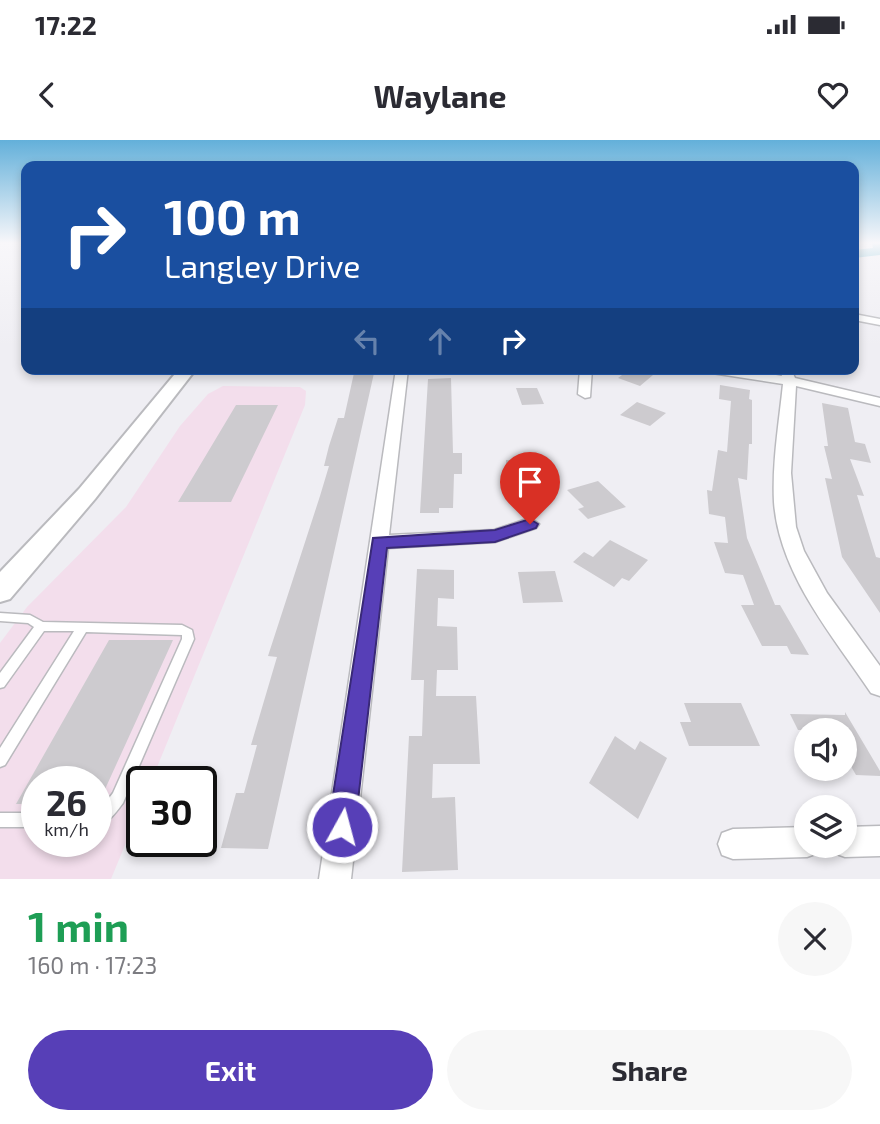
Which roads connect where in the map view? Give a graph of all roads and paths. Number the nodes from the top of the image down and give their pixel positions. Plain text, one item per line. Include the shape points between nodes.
1 (859, 318) edge
2 (880, 322) edge
3 (183, 375) edge
4 (401, 375) edge
5 (586, 375) edge
6 (787, 375) edge
7 (585, 394) dead end
8 (880, 402) edge
9 (530, 524) dead end
10 (379, 542) junction
11 (0, 591) edge
12 (0, 617) edge
13 (41, 626) junction
14 (83, 627) junction
15 (0, 683) edge
16 (880, 685) edge
17 (0, 760) edge
18 (112, 806) edge
19 (0, 820) edge
20 (21, 820) edge
21 (880, 841) edge
22 (794, 842) edge
23 (857, 842) edge
24 (733, 844) dead end
25 (335, 879) edge

1 - 2 street
3 - 11 main road via 87,494
4 - 10 street
5 - 7 street
6 - 8 street
6 - 16 street via 783,505 788,528 810,582
9 - 10 street via 495,536
10 - 25 street
12 - 13 lane via 30,619
13 - 14 lane
13 - 15 lane
14 - 17 lane
14 - 18 lane via 188,633
19 - 20 lane
21 - 23 street
22 - 24 street

